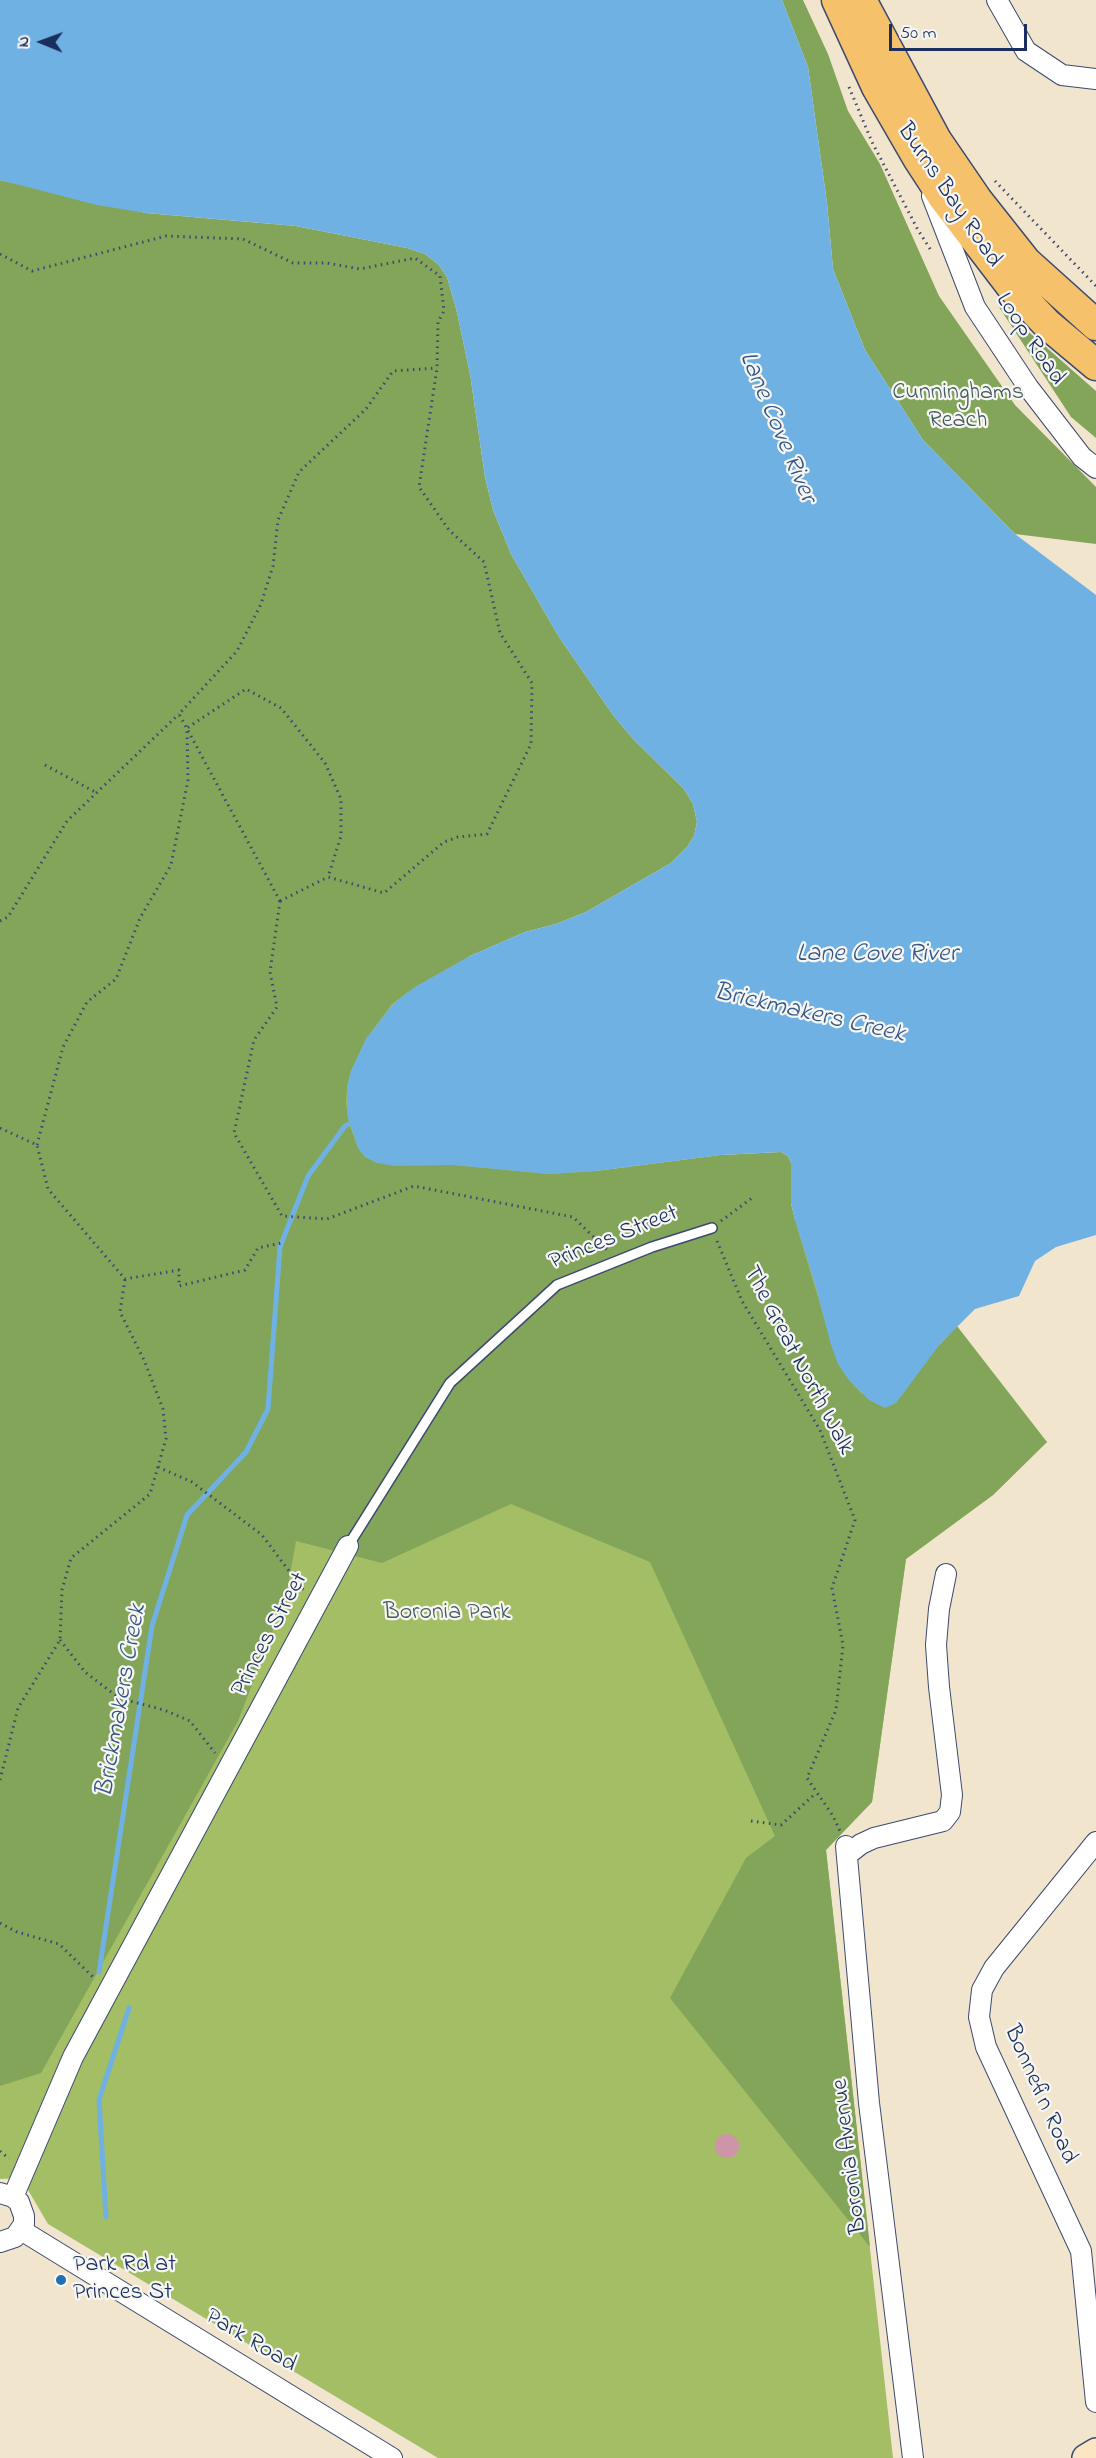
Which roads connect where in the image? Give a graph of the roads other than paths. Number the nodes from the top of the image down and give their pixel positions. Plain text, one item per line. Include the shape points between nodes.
1 (837, 0) edge
2 (861, 0) edge
3 (997, 0) edge
4 (1096, 79) edge
5 (918, 158) junction
6 (1096, 325) edge
7 (1096, 365) edge
8 (1096, 468) edge
9 (712, 1228) road end
10 (348, 1546) joint
11 (946, 1574) dead end
12 (1096, 1842) edge
13 (7, 2195) edge
14 (21, 2230) junction
15 (0, 2242) edge
16 (1096, 2402) edge
17 (1096, 2452) edge
18 (392, 2458) edge
19 (913, 2458) edge
20 (1086, 2458) edge

1 - 5 main road, Burns Bay Road via 877,87
2 - 6 main road, Burns Bay Road via 936,140 977,200 1026,262
3 - 4 street via 1026,51 1062,75
5 - 7 main road, Burns Bay Road via 1012,287 1047,324
5 - 8 street, Loop Road via 975,307 1028,387 1082,457
9 - 10 lane, Princes Street via 616,1260 557,1285 450,1383
10 - 13 street, Princes Street via 73,2057
11 - 19 street, Boronia Avenue via 936,1645 952,1795 950,1812 943,1821 874,1838 846,1850 869,2103
12 - 16 street, Bonnefin Road via 994,1968 982,1990 979,2017 986,2047 1081,2251
13 - 14 street via 23,2209
14 - 15 street via 8,2241
14 - 18 street, Park Road
17 - 20 main road

